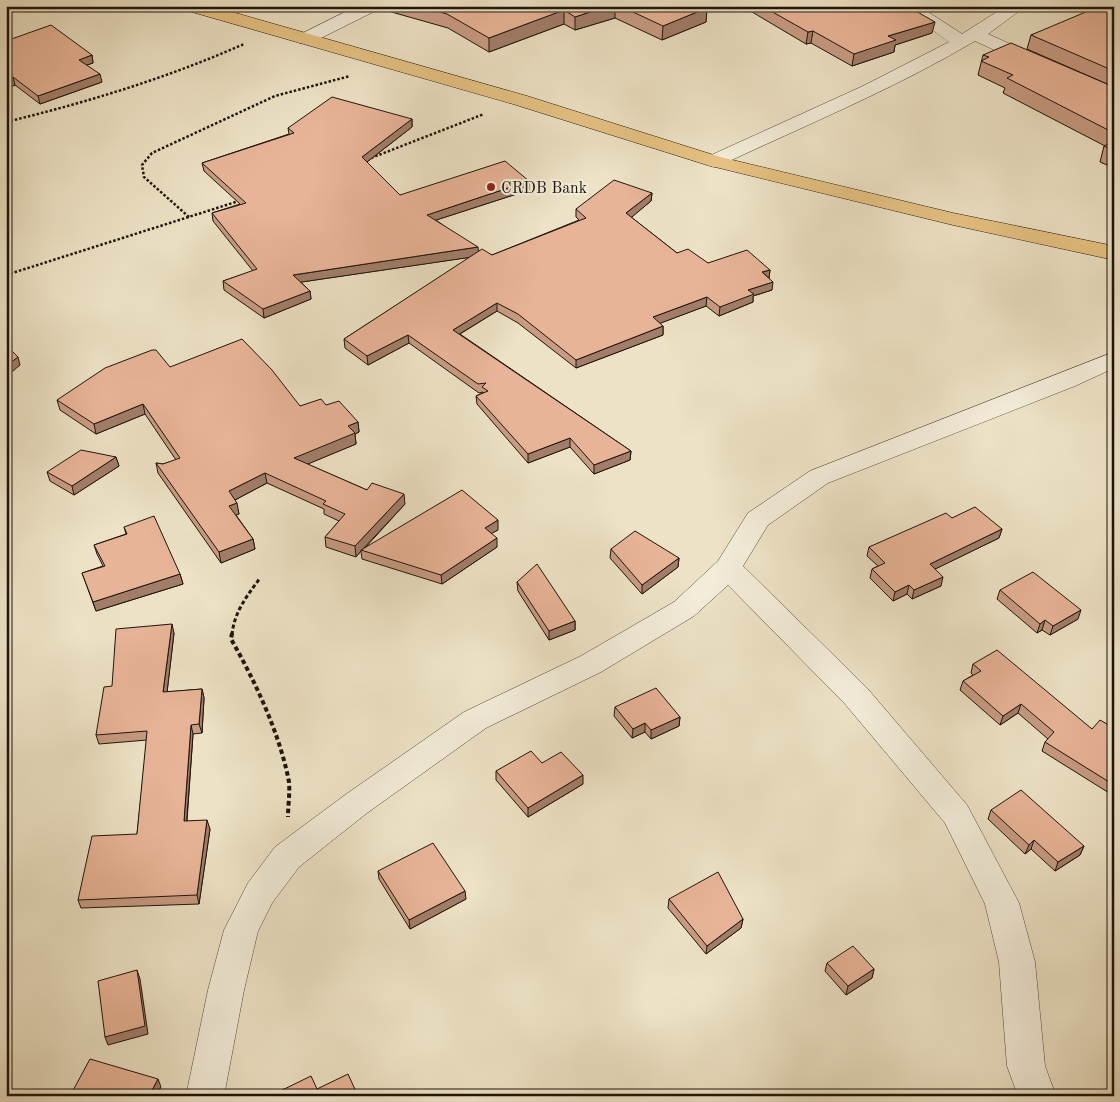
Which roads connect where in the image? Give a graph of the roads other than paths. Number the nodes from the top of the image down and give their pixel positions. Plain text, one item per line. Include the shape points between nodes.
1 (192, 6) edge
2 (371, 6) edge
3 (907, 6) edge
4 (1018, 6) edge
5 (982, 38) dead end
6 (305, 39) junction
7 (961, 42) junction
8 (1052, 69) edge
9 (714, 161) junction
10 (1114, 253) edge
11 (1114, 358) edge
12 (728, 568) junction
13 (205, 1096) edge
14 (1037, 1096) edge

1 - 6 highway
2 - 6 street
3 - 7 street
4 - 7 street
5 - 8 street
6 - 9 highway via 520,100
7 - 9 street via 843,102
9 - 10 highway via 954,219
11 - 12 street via 1066,381 819,477 758,519
12 - 13 street via 684,609 591,664 475,720 356,804 287,858 260,893 242,930
12 - 14 street via 856,696 956,814 1002,903 1017,962 1026,1066

